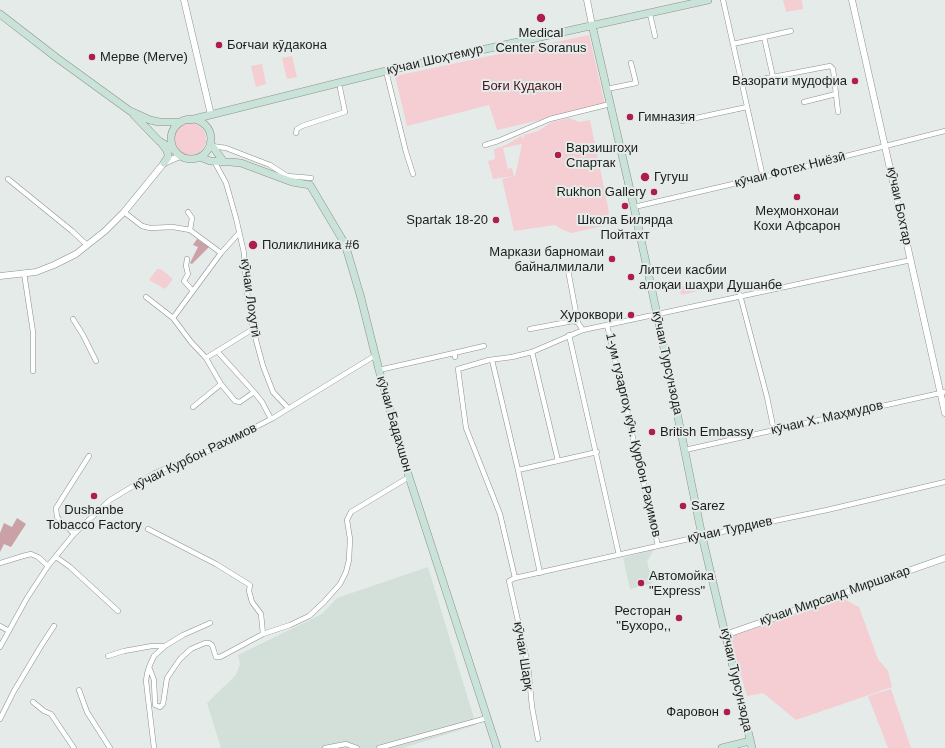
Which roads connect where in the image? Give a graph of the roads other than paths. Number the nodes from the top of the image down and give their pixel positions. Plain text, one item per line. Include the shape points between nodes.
1 (184, 0) edge
2 (587, 0) edge
3 (708, 0) edge
4 (723, 0) edge
5 (852, 0) edge
6 (0, 14) edge
7 (650, 14) junction
8 (592, 25) junction
9 (791, 31) dead end
10 (655, 36) dead end
11 (764, 37) junction
12 (733, 44) junction
13 (631, 63) dead end
14 (386, 71) junction
15 (773, 77) junction
16 (742, 83) junction
17 (340, 88) dead end
18 (607, 89) junction
19 (836, 94) junction
20 (804, 102) dead end
21 (610, 104) junction
22 (747, 107) junction
23 (130, 110) junction
24 (838, 112) dead end
25 (211, 115) junction
26 (190, 120) junction
27 (682, 121) dead end
28 (181, 122) junction
29 (209, 131) junction
30 (945, 131) edge
31 (296, 133) dead end
32 (159, 141) junction
33 (211, 144) junction
34 (485, 144) dead end
35 (885, 146) junction
36 (174, 150) junction
37 (180, 156) junction
38 (200, 157) junction
39 (214, 162) junction
40 (227, 162) junction
41 (164, 163) junction
42 (413, 174) dead end
43 (763, 177) junction
44 (311, 178) dead end
45 (8, 179) dead end
46 (634, 207) junction
47 (124, 212) junction
48 (188, 212) dead end
49 (190, 230) junction
50 (239, 232) junction
51 (87, 245) junction
52 (221, 253) junction
53 (187, 259) dead end
54 (910, 260) junction
55 (565, 265) dead end
56 (24, 273) junction
57 (0, 276) edge
58 (193, 291) junction
59 (740, 295) junction
60 (146, 297) dead end
61 (657, 314) junction
62 (173, 318) junction
63 (73, 319) dead end
64 (578, 323) junction
65 (607, 324) junction
66 (253, 329) junction
67 (530, 329) dead end
68 (583, 330) junction
69 (569, 335) junction
70 (484, 346) dead end
71 (217, 351) junction
72 (532, 352) junction
73 (376, 354) junction
74 (206, 358) junction
75 (492, 360) junction
76 (96, 361) dead end
77 (379, 370) junction
78 (33, 371) dead end
79 (221, 384) junction
80 (254, 392) junction
81 (943, 392) edge
82 (192, 407) dead end
83 (288, 408) junction
84 (945, 413) edge
85 (271, 419) junction
86 (774, 431) junction
87 (685, 450) junction
88 (597, 452) junction
89 (89, 456) dead end
90 (558, 461) junction
91 (518, 470) junction
92 (409, 477) junction
93 (945, 482) edge
94 (148, 529) dead end
95 (74, 534) junction
96 (702, 536) junction
97 (658, 546) junction
98 (619, 555) junction
99 (56, 557) junction
100 (945, 558) edge
101 (0, 563) edge
102 (48, 566) junction
103 (540, 573) junction
104 (515, 578) junction
105 (118, 611) dead end
106 (210, 623) dead end
107 (0, 626) edge
108 (54, 626) dead end
109 (9, 631) junction
110 (262, 634) junction
111 (725, 635) junction
112 (165, 646) junction
113 (0, 647) edge
114 (108, 656) dead end
115 (149, 667) junction
116 (79, 690) dead end
117 (33, 702) dead end
118 (487, 718) junction
119 (0, 719) edge
120 (538, 738) dead end
121 (751, 745) edge
122 (74, 748) edge
123 (110, 748) edge
124 (154, 748) edge
125 (325, 748) edge
126 (357, 748) edge
127 (380, 748) edge
128 (497, 748) edge
129 (722, 748) edge

1 - 25 street
2 - 8 street
3 - 7 main road, кӯчаи Шоҳтемур
4 - 12 street
5 - 35 street, кӯчаи Бохтар
6 - 23 main road
7 - 8 main road, кӯчаи Шоҳтемур
7 - 10 street
8 - 14 main road, кӯчаи Шоҳтемур
8 - 18 main road, кӯчаи Турсунзода
9 - 11 street
11 - 12 street
11 - 15 street
12 - 16 street
13 - 18 street via 636,83
14 - 25 main road, кӯчаи Шоҳтемур
14 - 42 street
15 - 16 street
15 - 19 street via 830,66 833,69
16 - 22 street
17 - 31 street via 344,112 302,126
18 - 21 main road, кӯчаи Турсунзода
19 - 20 street
19 - 24 street
21 - 34 street via 550,119
21 - 46 main road, кӯчаи Турсунзода
22 - 27 street
22 - 43 street
23 - 28 main road via 150,120
23 - 32 main road
25 - 26 main road, кӯчаи Шоҳтемур
25 - 29 main road
26 - 28 main road
26 - 29 main road via 202,123
28 - 36 main road via 171,134
29 - 33 main road
30 - 35 street, кӯчаи Фотех Ниёзӣ
32 - 36 main road
32 - 41 main road via 168,154
33 - 38 main road
33 - 40 main road
33 - 44 street via 270,165 287,176
35 - 43 street, кӯчаи Фотех Ниёзӣ
35 - 54 street, кӯчаи Бохтар
36 - 37 main road
37 - 38 main road via 190,159
37 - 41 street
38 - 39 main road, кӯчаи Бадахшон
39 - 40 main road, кӯчаи Бадахшон
39 - 50 street, кӯчаи Лоҳутӣ via 226,183
40 - 73 main road, кӯчаи Бадахшон via 310,185 345,244
41 - 47 street
43 - 46 street, кӯчаи Фотех Ниёзӣ
45 - 51 street
46 - 61 main road, кӯчаи Турсунзода
47 - 49 street via 142,226
47 - 51 street via 106,231
48 - 49 street via 192,218
49 - 52 street
50 - 52 street
50 - 66 street, кӯчаи Лоҳутӣ
51 - 56 street via 54,265 36,272
52 - 58 street
53 - 58 street via 188,274 184,281
54 - 59 street
54 - 81 street, кӯчаи Бохтар
55 - 64 street
56 - 57 street
56 - 78 street via 33,332
58 - 62 street
59 - 61 street
59 - 86 street
60 - 62 street
61 - 65 street
61 - 87 main road, кӯчаи Турсунзода
62 - 74 street
63 - 76 street
64 - 67 street via 573,321
64 - 68 street
65 - 68 street
65 - 97 street, 1-ум гузаргоҳ кӯч. Қурбон Раҳимов
66 - 71 street
66 - 83 street, кӯчаи Лоҳутӣ via 273,392
68 - 69 street
69 - 72 street
69 - 88 street
70 - 77 street via 455,355
71 - 74 street
71 - 80 street
72 - 75 street
72 - 90 street
73 - 77 main road, кӯчаи Бадахшон
73 - 83 street, кӯчаи Курбон Рахимов
74 - 79 street
75 - 91 street
75 - 104 street via 458,369 466,428 500,514
77 - 92 main road, кӯчаи Бадахшон
79 - 80 street via 237,402
79 - 82 street
80 - 85 street
81 - 84 street, кӯчаи Бохтар
81 - 86 street, кӯчаи Х. Маҳмудов
83 - 85 street, кӯчаи Курбон Рахимов
85 - 95 street, кӯчаи Курбон Рахимов via 215,448 156,473 110,500
86 - 87 street, кӯчаи Х. Маҳмудов
87 - 96 main road, кӯчаи Турсунзода
88 - 90 street
88 - 98 street
89 - 95 street via 56,508 56,517
90 - 91 street
91 - 103 street
92 - 110 street via 348,516 350,544 346,572 340,584 324,602 309,616
92 - 118 main road, кӯчаи Бадахшон
93 - 96 street, кӯчаи Турдиев
94 - 110 street via 250,584 252,602 260,614
95 - 99 street, кӯчаи Курбон Рахимов
96 - 97 street, кӯчаи Турдиев
96 - 111 main road, кӯчаи Турсунзода
97 - 98 street, кӯчаи Турдиев
98 - 103 street, кӯчаи Турдиев
99 - 102 street, кӯчаи Курбон Рахимов
99 - 105 street
100 - 111 street, кӯчаи Мирсаид Миршакар
101 - 102 street via 31,554
102 - 109 street, кӯчаи Курбон Рахимов
103 - 104 street, кӯчаи Турдиев
104 - 120 street, кӯчаи Шарқ via 509,581 528,665 530,696
106 - 112 street
107 - 109 street
108 - 119 street via 40,646
109 - 113 street, кӯчаи Курбон Рахимов
110 - 115 street via 218,657 209,643 191,649 180,658 167,678 163,704 160,707 154,700 154,680
111 - 121 main road, кӯчаи Турсунзода
112 - 114 street via 145,647
112 - 115 street via 154,656
115 - 124 street via 146,681
116 - 123 street via 87,712
117 - 122 street via 51,714
118 - 127 street
118 - 128 main road, кӯчаи Бадахшон
121 - 129 main road
125 - 126 street via 346,744

